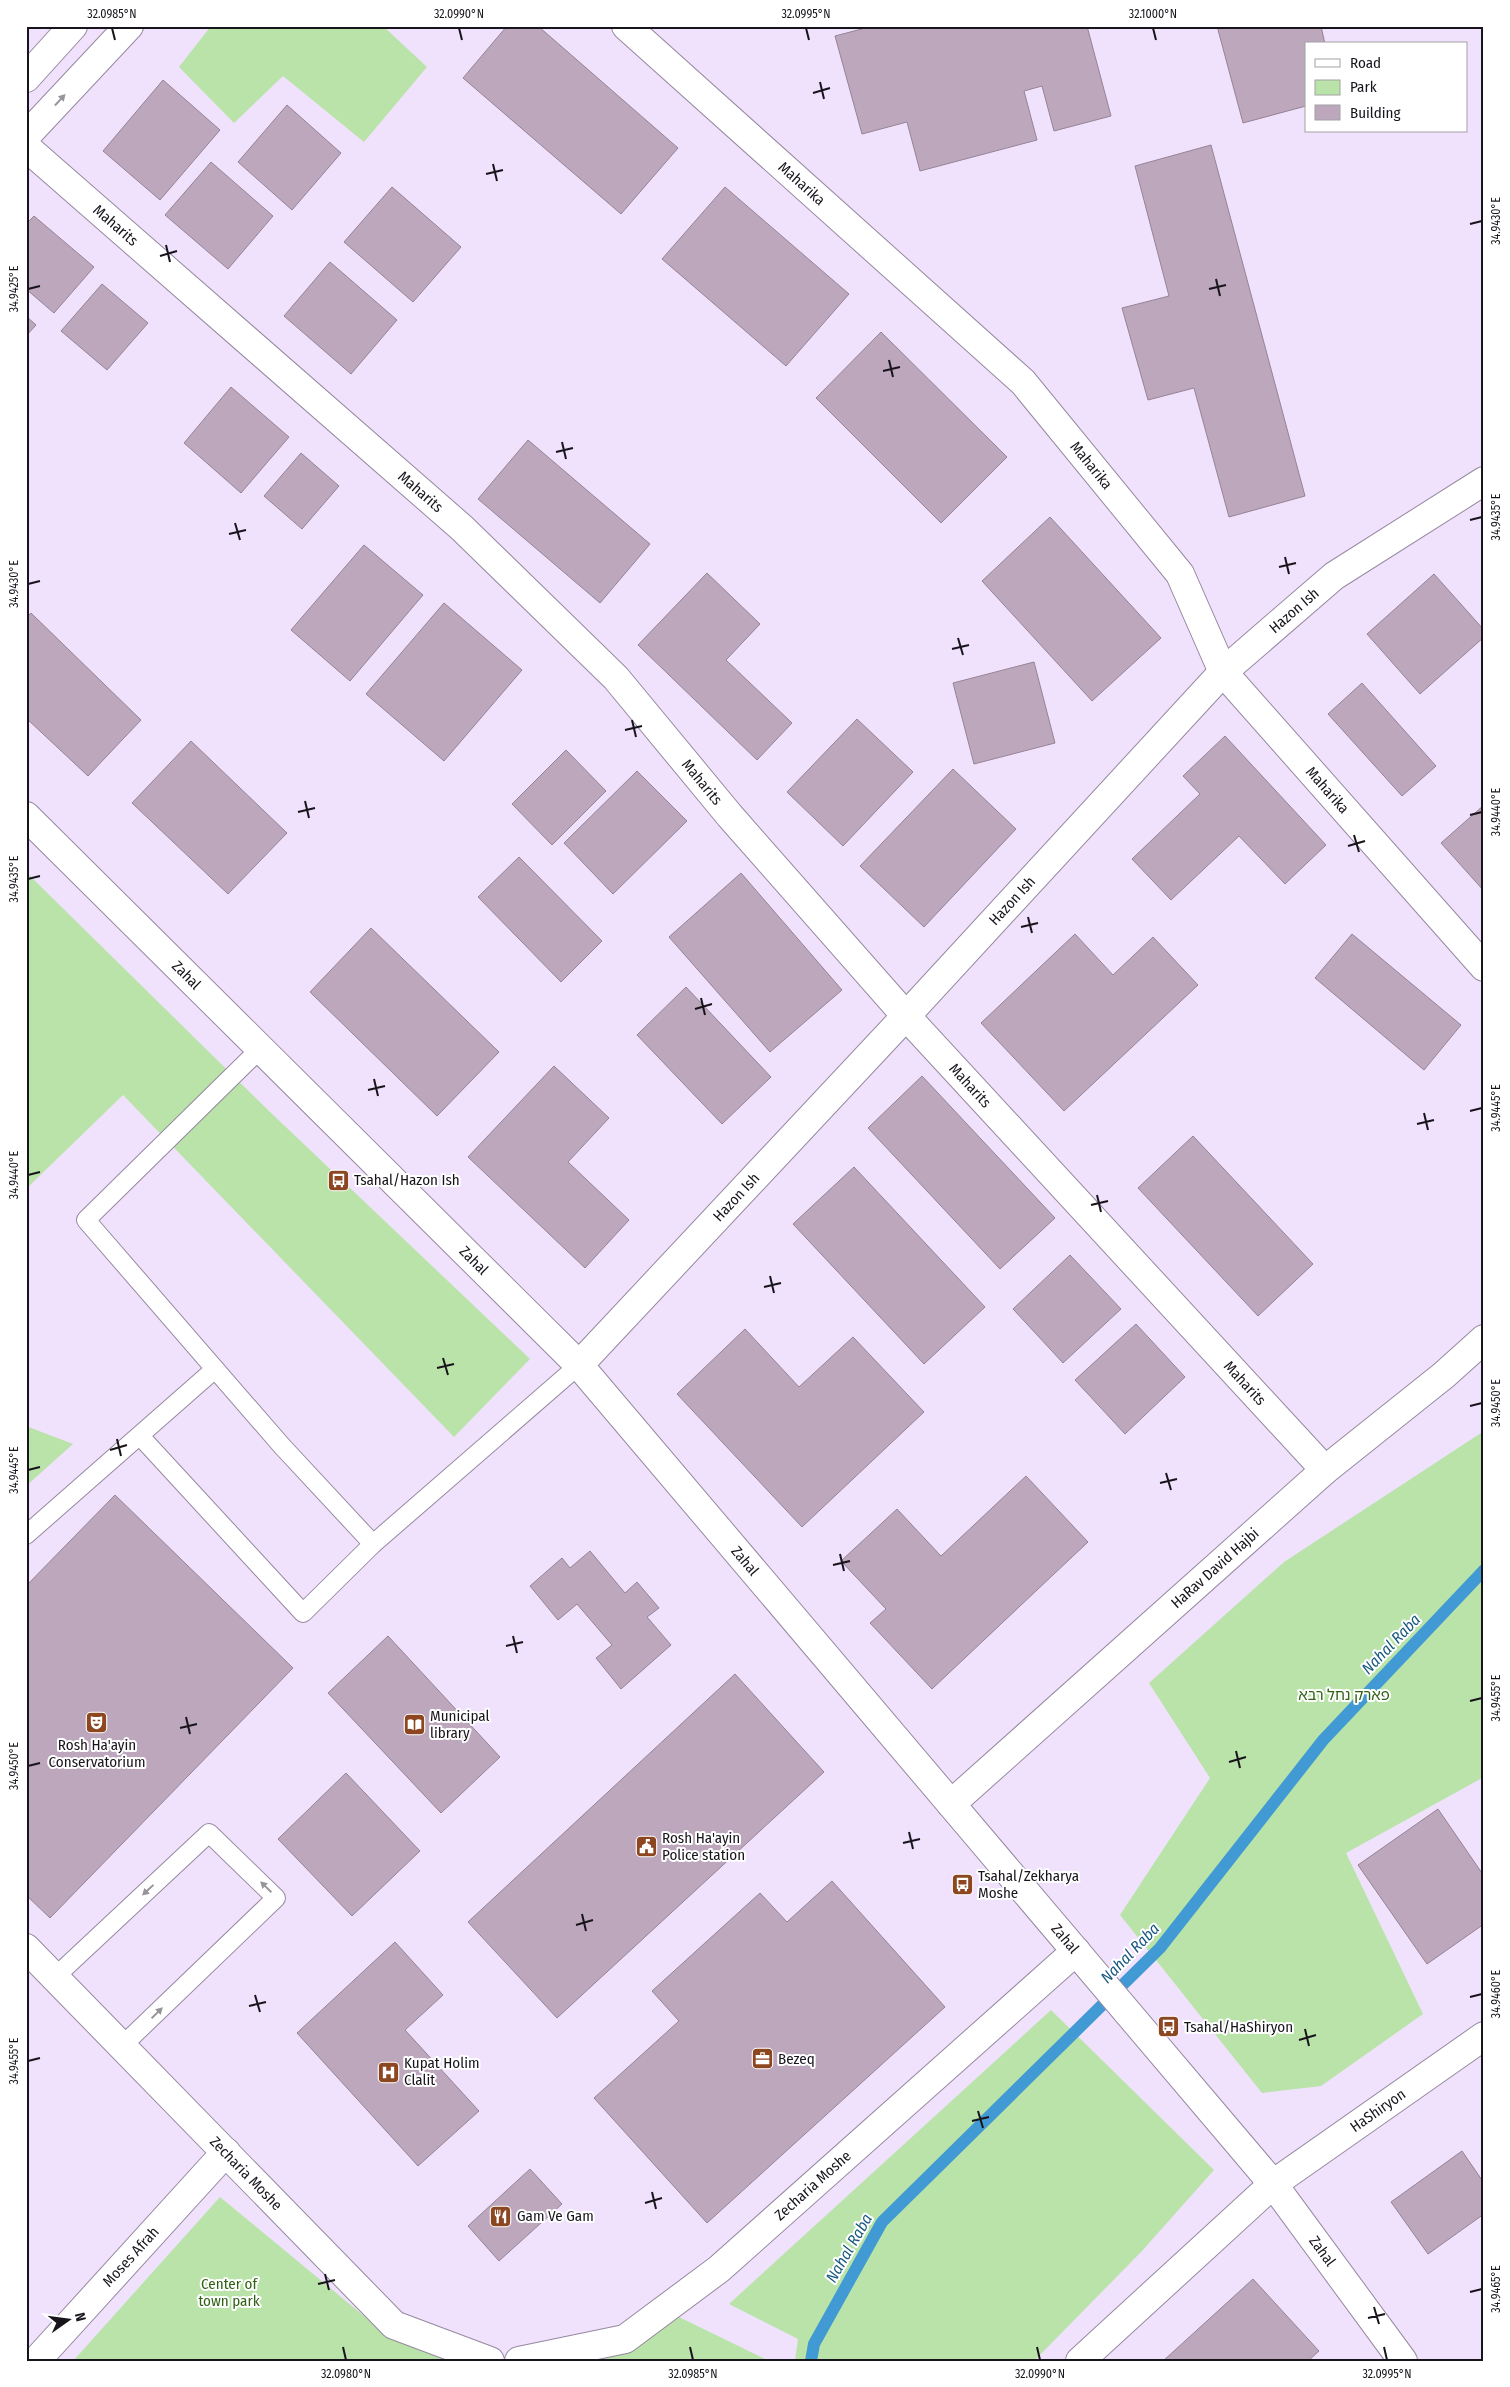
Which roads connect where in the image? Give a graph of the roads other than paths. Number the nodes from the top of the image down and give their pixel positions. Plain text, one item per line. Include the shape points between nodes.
1 (73, 26) edge
2 (129, 26) edge
3 (626, 26) edge
4 (26, 78) edge
5 (26, 136) edge
6 (26, 147) edge
7 (1484, 481) edge
8 (1223, 672) junction
9 (26, 816) edge
10 (1484, 966) edge
11 (906, 1016) junction
12 (260, 1049) junction
13 (1484, 1339) edge
14 (579, 1365) junction
15 (215, 1369) junction
16 (140, 1436) junction
17 (1325, 1470) junction
18 (26, 1535) edge
19 (373, 1544) junction
20 (951, 1804) junction
21 (26, 1948) edge
22 (1076, 1951) junction
23 (55, 1978) junction
24 (1484, 2036) edge
25 (122, 2046) junction
26 (226, 2152) junction
27 (1273, 2184) junction
28 (36, 2361) edge
29 (490, 2361) edge
30 (519, 2361) edge
31 (1080, 2361) edge
32 (1403, 2361) edge

1 - 4 street
5 -> 2 street
3 - 8 street, Maharika via 1023,382 1180,574
6 - 11 street, Maharits via 462,528 616,678 730,816
7 - 8 street, Hazon Ish via 1334,576
8 - 10 street, Maharika
8 - 11 street, Hazon Ish
9 - 12 street, Zahal
11 - 14 street, Hazon Ish
11 - 17 street, Maharits
12 - 14 street, Zahal
12 - 15 lane via 86,1220
13 - 17 street, HaRav David Hajbi
14 - 19 lane
14 - 20 street, Zahal
15 - 16 lane
15 - 19 lane
16 - 18 lane
16 - 19 lane via 303,1613
17 - 20 street, HaRav David Hajbi
20 - 22 street, Zahal
21 - 23 street, Zecharia Moshe
22 - 27 street, Zahal
22 - 30 street, Zecharia Moshe via 719,2269 625,2339
23 - 25 street, Zecharia Moshe
25 -> 23 lane via 276,1898 209,1833
24 - 27 street, HaShiryon
25 - 26 street, Zecharia Moshe
26 - 28 street, Moses Afrah
26 - 29 street, Zecharia Moshe via 394,2325
27 - 31 street, HaShiryon
27 - 32 street, Zahal

